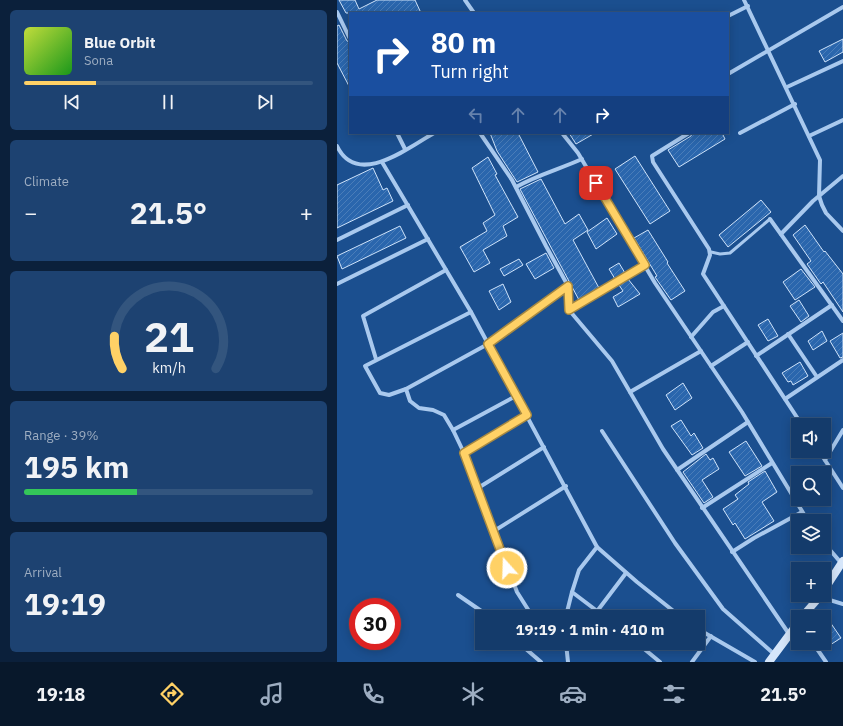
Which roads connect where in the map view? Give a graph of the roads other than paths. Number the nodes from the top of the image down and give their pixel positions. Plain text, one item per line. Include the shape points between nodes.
1 (465, 0) edge
2 (745, 0) edge
3 (747, 6) junction
4 (843, 7) edge
5 (337, 12) edge
6 (473, 12) edge
7 (729, 15) edge
8 (349, 36) edge
9 (769, 50) junction
10 (843, 60) edge
11 (729, 73) edge
12 (787, 88) junction
13 (795, 104) junction
14 (843, 120) edge
15 (740, 133) dead end
16 (398, 134) edge
17 (432, 134) edge
18 (481, 134) edge
19 (563, 134) edge
20 (687, 134) edge
21 (809, 136) junction
22 (337, 146) edge
23 (405, 149) junction
24 (582, 159) junction
25 (382, 162) junction
26 (843, 176) edge
27 (516, 187) junction
28 (819, 196) junction
29 (408, 205) junction
30 (770, 220) joint
31 (843, 231) edge
32 (781, 234) junction
33 (428, 239) junction
34 (337, 240) edge
35 (711, 252) junction
36 (645, 265) junction
37 (446, 270) junction
38 (337, 283) edge
39 (568, 286) junction
40 (832, 305) junction
41 (724, 306) junction
42 (569, 310) junction
43 (471, 312) junction
44 (843, 321) edge
45 (788, 334) junction
46 (691, 337) junction
47 (748, 342) junction
48 (488, 344) junction
49 (701, 352) junction
50 (756, 356) junction
51 (376, 359) junction
52 (843, 360) edge
53 (711, 366) junction
54 (817, 377) junction
55 (406, 389) junction
56 (630, 392) junction
57 (516, 396) junction
58 (785, 399) junction
59 (527, 415) junction
60 (797, 418) edge
61 (748, 422) junction
62 (453, 430) junction
63 (843, 430) edge
64 (602, 431) dead end
65 (544, 447) junction
66 (464, 453) junction
67 (825, 460) joint
68 (772, 463) junction
69 (677, 470) junction
70 (566, 486) junction
71 (478, 488) junction
72 (843, 488) edge
73 (702, 508) junction
74 (802, 512) joint
75 (494, 531) junction
76 (597, 547) junction
77 (831, 551) edge
78 (732, 552) junction
79 (842, 563) edge
80 (626, 573) junction
81 (831, 579) edge
82 (572, 592) junction
83 (458, 596) dead end
84 (831, 599) edge
85 (814, 602) edge
86 (843, 604) edge
87 (479, 610) edge
88 (529, 610) edge
89 (568, 610) edge
90 (598, 610) joint
91 (672, 610) edge
92 (808, 610) edge
93 (705, 633) edge
94 (790, 634) joint
95 (711, 636) junction
96 (527, 650) edge
97 (567, 650) edge
98 (645, 650) edge
99 (818, 650) edge
100 (774, 654) junction
101 (541, 662) edge
102 (568, 662) edge
103 (660, 662) edge
104 (692, 662) edge
105 (755, 662) edge
106 (769, 662) edge
107 (826, 662) edge

1 - 6 street
2 - 3 street
3 - 7 street
3 - 9 street
4 - 9 street
5 - 8 street
9 - 11 street
9 - 12 street
10 - 12 street
12 - 13 street
13 - 15 street
13 - 21 street
14 - 21 street
16 - 23 street
17 - 23 street
18 - 27 street
19 - 24 street
20 - 35 street via 651,159
21 - 28 street via 820,160
22 - 25 street via 341,153 353,162 364,166
23 - 25 street
24 - 27 street via 536,176
24 - 36 street
25 - 29 street
26 - 28 street
27 - 39 street
28 - 31 street via 826,213
28 - 32 street
29 - 33 street
29 - 34 street
30 - 32 street
30 - 35 lane via 730,253
32 - 40 street
33 - 37 street
33 - 38 street
35 - 41 street via 703,274
36 - 42 street
36 - 46 street
37 - 43 street
37 - 51 street via 363,316
39 - 42 street
39 - 48 street
40 - 44 street
40 - 45 street
41 - 46 street via 713,312
41 - 47 street
42 - 56 street via 612,361
43 - 48 street
43 - 51 street
45 - 50 street
45 - 54 street
46 - 49 street
47 - 50 street
47 - 53 street
48 - 55 street
48 - 57 street
49 - 53 street
49 - 56 street
50 - 58 street
51 - 55 street via 365,366 380,393 389,395
52 - 54 street
53 - 61 street
54 - 58 street
55 - 62 street via 410,401 419,408 444,415
56 - 69 street
57 - 59 street
57 - 62 street
58 - 60 street
59 - 65 street
59 - 66 street
61 - 68 street
61 - 69 street
62 - 66 street
63 - 67 street
64 - 100 street via 675,543 723,609
65 - 70 street
65 - 71 street
66 - 71 street
67 - 72 street
68 - 73 street
68 - 74 street
69 - 73 street
70 - 75 street
70 - 76 street
71 - 75 street
73 - 78 street
74 - 78 street
75 - 88 street via 517,592
76 - 80 street
76 - 82 street via 579,570
77 - 79 street
78 - 94 street
79 - 81 street
80 - 90 street
80 - 91 street
82 - 89 street
82 - 90 street
83 - 87 street
84 - 86 street
85 - 92 street
93 - 95 street
94 - 100 street
95 - 104 street
95 - 105 street
96 - 101 street
97 - 102 street
98 - 103 street
99 - 107 street
100 - 106 street

